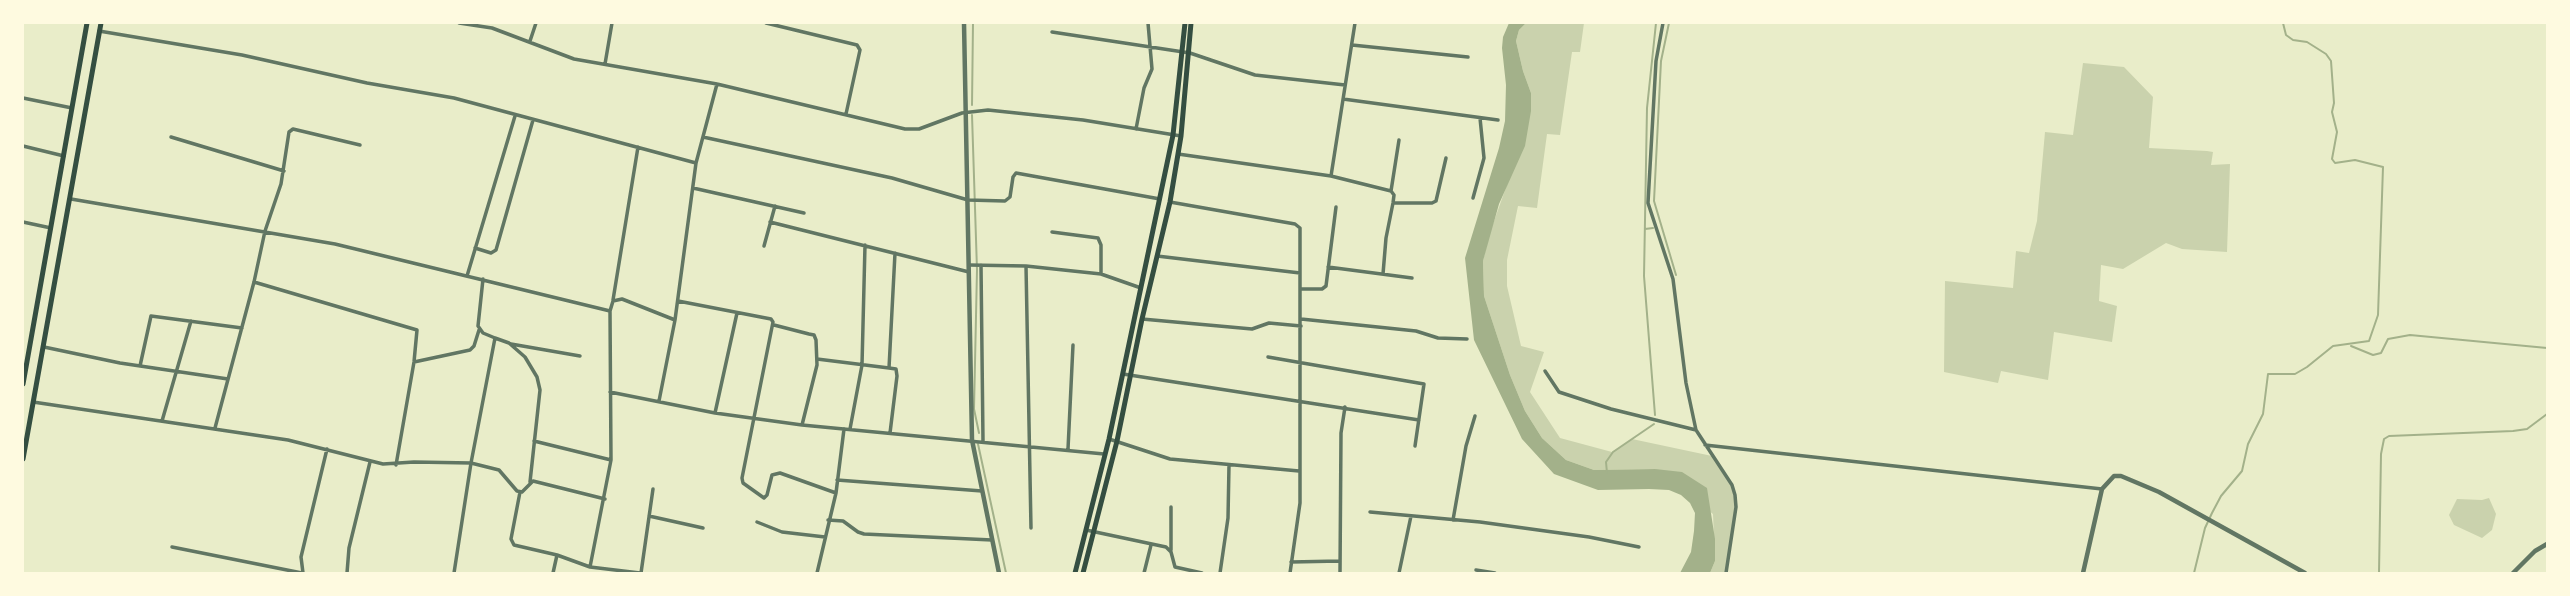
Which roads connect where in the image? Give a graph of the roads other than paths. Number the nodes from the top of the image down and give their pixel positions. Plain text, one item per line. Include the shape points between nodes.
1 (87, 23) edge
2 (101, 23) edge
3 (459, 23) edge
4 (536, 23) edge
5 (612, 23) edge
6 (766, 23) edge
7 (964, 23) edge
8 (1148, 23) edge
9 (1185, 23) edge
10 (1191, 23) edge
11 (1355, 23) edge
12 (1663, 23) edge
13 (99, 31) junction
14 (1052, 32) dead end
15 (529, 41) junction
16 (1352, 45) junction
17 (1150, 47) junction
18 (1183, 51) junction
19 (1190, 53) junction
20 (1468, 57) dead end
21 (605, 64) junction
22 (717, 84) junction
23 (1345, 85) junction
24 (23, 98) edge
25 (1343, 99) junction
26 (72, 108) junction
27 (966, 113) junction
28 (846, 114) junction
29 (515, 116) junction
30 (1480, 117) junction
31 (533, 120) junction
32 (1498, 120) dead end
33 (1136, 129) junction
34 (1173, 135) junction
35 (1181, 136) junction
36 (171, 137) dead end
37 (703, 137) junction
38 (1399, 140) dead end
39 (360, 145) dead end
40 (23, 146) edge
41 (638, 147) junction
42 (1178, 154) junction
43 (64, 156) junction
44 (1446, 158) dead end
45 (696, 163) junction
46 (284, 170) junction
47 (1331, 176) junction
48 (693, 188) junction
49 (1391, 191) junction
50 (1473, 198) dead end
51 (71, 199) junction
52 (1160, 199) junction
53 (968, 200) junction
54 (1170, 202) junction
55 (1394, 203) junction
56 (775, 206) junction
57 (1336, 207) dead end
58 (804, 213) dead end
59 (23, 222) edge
60 (770, 222) junction
61 (51, 228) junction
62 (265, 231) junction
63 (1052, 232) dead end
64 (865, 245) junction
65 (764, 246) dead end
66 (475, 248) junction
67 (895, 253) junction
68 (1157, 256) junction
69 (971, 265) junction
70 (979, 265) junction
71 (1026, 266) junction
72 (1328, 267) junction
73 (969, 272) junction
74 (1300, 273) junction
75 (1101, 274) junction
76 (1383, 274) junction
77 (467, 276) junction
78 (1412, 278) dead end
79 (482, 279) junction
80 (254, 282) junction
81 (1141, 288) junction
82 (1300, 289) junction
83 (613, 301) junction
84 (678, 301) junction
85 (610, 311) junction
86 (737, 313) junction
87 (1142, 319) junction
88 (1301, 319) junction
89 (676, 320) junction
90 (191, 321) junction
91 (774, 325) junction
92 (1301, 326) junction
93 (242, 328) junction
94 (479, 330) junction
95 (495, 338) junction
96 (1467, 339) dead end
97 (26, 343) edge
98 (509, 343) junction
99 (1073, 345) dead end
100 (43, 347) junction
101 (580, 356) dead end
102 (1268, 358) dead end
103 (817, 359) junction
104 (414, 362) junction
105 (1301, 363) junction
106 (862, 365) junction
107 (140, 366) junction
108 (889, 368) junction
109 (176, 371) junction
110 (1545, 371) dead end
111 (1123, 374) junction
112 (1131, 375) junction
113 (228, 379) junction
114 (23, 384) edge
115 (610, 392) junction
116 (1301, 400) junction
117 (33, 401) junction
118 (659, 401) junction
119 (1345, 407) junction
120 (715, 413) junction
121 (1475, 416) dead end
122 (756, 418) junction
123 (1419, 420) junction
124 (162, 421) junction
125 (802, 425) junction
126 (215, 428) junction
127 (844, 429) junction
128 (850, 429) junction
129 (1696, 430) junction
130 (890, 433) junction
131 (1109, 439) junction
132 (534, 440) junction
133 (972, 440) junction
134 (983, 441) junction
135 (1117, 441) junction
136 (1705, 445) junction
137 (1029, 446) junction
138 (1415, 446) dead end
139 (327, 449) junction
140 (1068, 449) junction
141 (1105, 454) junction
142 (23, 459) edge
143 (611, 460) junction
144 (370, 461) junction
145 (471, 463) junction
146 (396, 465) junction
147 (1229, 465) junction
148 (1299, 471) junction
149 (837, 480) junction
150 (530, 482) junction
151 (653, 489) dead end
152 (2102, 489) junction
153 (982, 491) junction
154 (520, 492) junction
155 (836, 494) junction
156 (605, 499) junction
157 (1171, 507) dead end
158 (1370, 512) dead end
159 (649, 516) junction
160 (1411, 516) junction
161 (828, 520) junction
162 (1453, 520) junction
163 (757, 522) dead end
164 (703, 528) dead end
165 (1031, 528) dead end
166 (1089, 531) junction
167 (825, 537) junction
168 (992, 540) junction
169 (2547, 544) edge
170 (1151, 545) junction
171 (172, 547) dead end
172 (1639, 547) dead end
173 (1171, 552) junction
174 (556, 555) junction
175 (1340, 561) junction
176 (1291, 562) junction
177 (590, 567) junction
178 (1476, 570) dead end
179 (303, 573) edge
180 (347, 573) edge
181 (454, 573) edge
182 (553, 573) edge
183 (640, 573) edge
184 (817, 573) edge
185 (999, 573) edge
186 (1075, 573) edge
187 (1083, 573) edge
188 (1144, 573) edge
189 (1202, 573) edge
190 (1220, 573) edge
191 (1290, 573) edge
192 (1340, 573) edge
193 (1399, 573) edge
194 (1495, 573) edge
195 (1726, 573) edge
196 (2083, 573) edge
197 (2305, 573) edge
198 (2513, 573) edge

1 - 26 main road
2 - 13 main road
3 - 15 street
4 - 15 street
5 - 21 street
6 - 28 street via 857,46 860,50
7 - 27 street
8 - 17 street
9 - 18 main road
10 - 19 main road
11 - 16 street
12 - 129 street via 1656,61 1648,203 1673,279
13 - 29 street via 454,97
13 - 51 main road
14 - 17 street
15 - 21 street via 564,57
16 - 20 street
16 - 23 street
17 - 18 street
17 - 33 street via 1152,69
18 - 19 street
18 - 34 main road
19 - 23 street via 1255,75
19 - 35 main road
21 - 22 street
22 - 28 street
22 - 37 street
23 - 25 street
24 - 26 street
25 - 30 street
25 - 47 street
26 - 43 main road
27 - 28 street via 912,129
27 - 33 street via 988,110
27 - 53 street
29 - 31 street
29 - 66 street
30 - 32 street
30 - 50 street via 1484,158
31 - 41 street
31 - 66 street via 496,250
33 - 34 street
34 - 35 street
34 - 52 main road
35 - 42 main road
36 - 46 street
37 - 45 street
37 - 53 street via 892,178
38 - 49 street
39 - 46 street via 291,130
40 - 43 street
41 - 45 street
41 - 83 street
42 - 47 street
42 - 54 main road
43 - 61 main road
44 - 55 street via 1436,201
45 - 48 street
46 - 62 street
47 - 49 street
48 - 56 street
48 - 84 street
49 - 55 street
51 - 62 street
51 - 100 main road
52 - 53 street via 1016,173 1005,201
52 - 81 main road
53 - 69 street
54 - 68 main road
54 - 74 street via 1295,224 1301,235
55 - 76 street
56 - 58 street
56 - 60 street
57 - 72 street
59 - 61 street
60 - 64 street
60 - 65 street
61 - 97 main road
62 - 77 street
62 - 80 street
63 - 75 street via 1098,238
64 - 67 street
64 - 106 street
66 - 77 street
67 - 73 street
67 - 108 street
68 - 74 street
68 - 87 main road
69 - 70 street
69 - 73 street
70 - 71 street
70 - 134 street
71 - 75 street
71 - 137 street
72 - 76 street
72 - 82 street via 1324,288
73 - 133 street
74 - 82 street
75 - 81 street
76 - 78 street
77 - 79 street
79 - 85 street
79 - 94 street
80 - 93 street
80 - 104 street via 416,329
81 - 111 main road
82 - 88 street
83 - 85 street
83 - 89 street via 622,299
84 - 86 street
84 - 89 street
85 - 115 street
86 - 91 street via 771,319
86 - 120 street
87 - 92 street via 1252,329 1266,323
87 - 112 main road
88 - 92 street
88 - 96 street
89 - 118 street
90 - 93 street
90 - 107 street via 150,317
90 - 109 street
91 - 103 street via 814,335
91 - 122 street
92 - 105 street
93 - 113 street
94 - 95 street
94 - 104 street via 470,350
95 - 98 street
95 - 145 street
97 - 114 main road
98 - 101 street
98 - 132 street via 537,377 540,390
99 - 140 street
100 - 107 street
100 - 117 main road
102 - 105 street
103 - 106 street
103 - 125 street
104 - 146 street
105 - 116 street
105 - 123 street via 1424,384
106 - 108 street
106 - 128 street
107 - 109 street
108 - 130 street via 896,369 897,376
109 - 113 street
109 - 124 street
110 - 129 street via 1559,392
111 - 112 street
111 - 131 main road
112 - 116 street
112 - 135 main road
113 - 126 street
115 - 118 street
115 - 143 street
116 - 119 street
116 - 148 street
117 - 124 street
117 - 142 main road
118 - 120 street
119 - 123 street
119 - 175 street
120 - 122 street
121 - 162 street
122 - 125 street
122 - 155 street via 743,483 764,498 772,475 780,472
123 - 138 street
124 - 126 street
125 - 127 street
126 - 139 street
127 - 128 street
127 - 149 street
128 - 130 street
129 - 136 street
130 - 133 street
131 - 135 street
131 - 141 main road
132 - 143 street
132 - 150 street
133 - 134 street
133 - 153 street
134 - 137 street
135 - 147 street via 1170,459
135 - 166 main road
136 - 152 street
136 - 195 street via 1735,495
137 - 140 street
137 - 165 street
139 - 144 street
139 - 179 street via 301,557
140 - 141 street
141 - 166 main road
143 - 156 street
144 - 146 street
144 - 180 street
145 - 146 street
145 - 154 street via 499,470
145 - 181 street
147 - 148 street
147 - 190 street
148 - 176 street via 1300,503
149 - 153 street
149 - 155 street
150 - 154 street
150 - 156 street
151 - 159 street
152 - 196 street
152 - 197 street via 2114,476 2121,476 2159,492
153 - 168 street
154 - 174 street via 510,539 514,545
155 - 161 street
156 - 177 street
157 - 173 street
158 - 160 street
159 - 164 street
159 - 183 street
160 - 162 street
160 - 193 street
161 - 167 street
161 - 168 street via 843,521 864,534
162 - 172 street
163 - 167 street via 782,532
166 - 170 street
166 - 186 main road
166 - 187 main road
167 - 184 street
168 - 185 street
169 - 198 street
170 - 173 street
170 - 188 street
171 - 179 street
173 - 189 street via 1175,567
174 - 177 street
174 - 182 street
175 - 176 street
175 - 192 street
176 - 191 street
177 - 183 street
178 - 194 street

